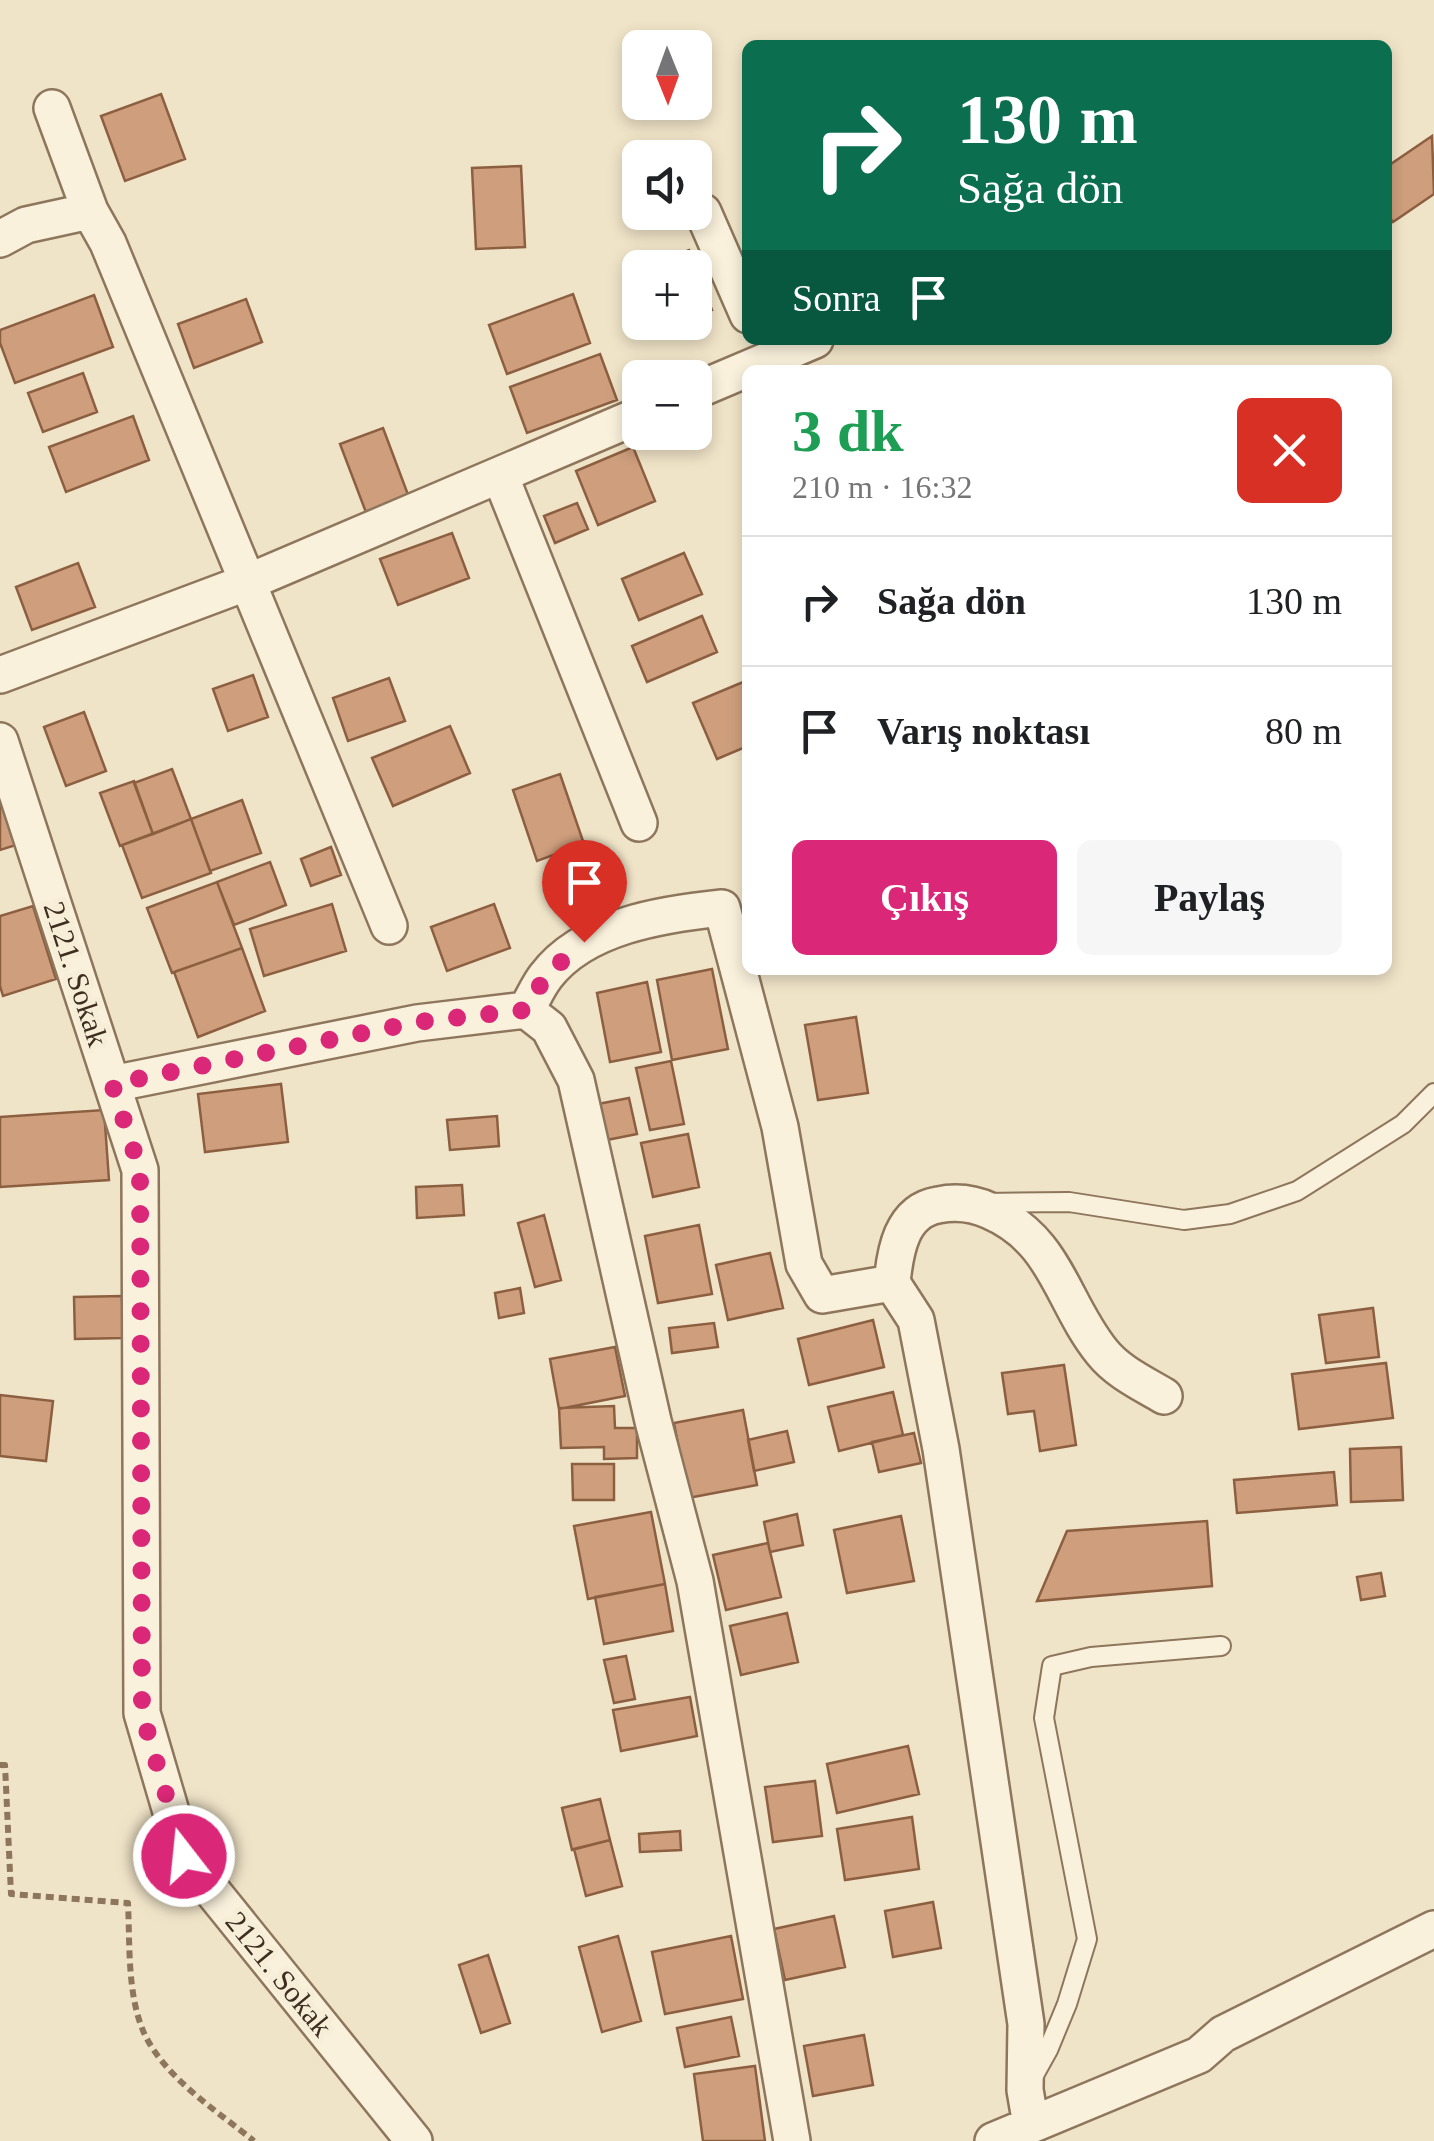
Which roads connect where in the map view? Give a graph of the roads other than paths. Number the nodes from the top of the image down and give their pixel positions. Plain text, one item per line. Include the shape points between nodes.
1 (52, 108) dead end
2 (90, 212) junction
3 (710, 230) edge
4 (0, 239) edge
5 (742, 302) edge
6 (801, 345) edge
7 (766, 357) edge
8 (742, 368) edge
9 (712, 383) edge
10 (622, 423) edge
11 (500, 474) junction
12 (248, 582) junction
13 (0, 675) edge
14 (0, 741) edge
15 (639, 823) dead end
16 (390, 926) dead end
17 (526, 1010) junction
18 (112, 1084) junction
19 (1434, 1093) edge
20 (974, 1204) junction
21 (892, 1283) junction
22 (1164, 1396) dead end
23 (1222, 1646) dead end
24 (1434, 1930) edge
25 (1028, 2108) junction
26 (414, 2141) edge
27 (792, 2141) edge
28 (993, 2141) edge

1 - 2 street
2 - 4 street via 26,225
2 - 12 street
3 - 5 street
6 - 7 street
8 - 9 street
10 - 11 street
11 - 12 street
11 - 15 street
12 - 13 street
12 - 16 street
14 - 18 street, 2121. Sokak
17 - 18 street via 417,1022
17 - 21 street via 546,975 584,942 652,920 722,908 780,1127 804,1264 822,1294
17 - 27 street via 550,1028 576,1080 695,1580
18 - 26 street, 2121. Sokak via 140,1170 142,1713 184,1856
19 - 20 lane via 1404,1124 1297,1191 1230,1214 1184,1220 1069,1202
20 - 21 street via 928,1207 912,1219 900,1238
20 - 22 street via 1025,1230 1103,1353
21 - 25 street via 916,1320 941,1449 1026,2024
23 - 25 lane via 1052,1666 1044,1718 1087,1939
24 - 25 street via 1223,2034 1199,2055
25 - 28 street

